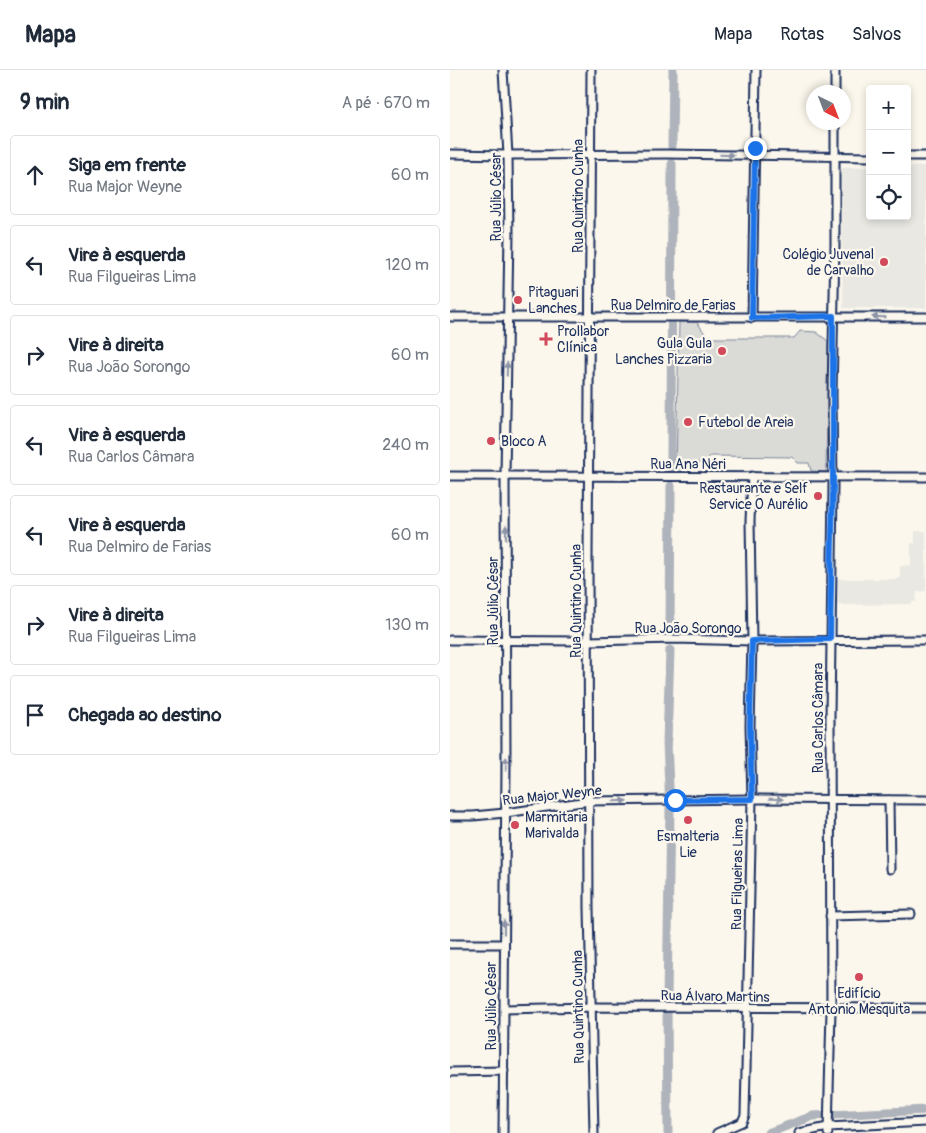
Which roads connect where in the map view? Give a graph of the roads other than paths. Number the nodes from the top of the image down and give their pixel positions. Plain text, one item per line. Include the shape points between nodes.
1 (503, 70) edge
2 (591, 70) edge
3 (756, 70) edge
4 (835, 70) edge
5 (835, 85) edge
6 (835, 130) edge
7 (450, 154) edge
8 (508, 155) junction
9 (591, 155) junction
10 (755, 156) junction
11 (911, 156) edge
12 (926, 156) edge
13 (835, 157) junction
14 (866, 157) edge
15 (833, 316) junction
16 (450, 317) edge
17 (508, 317) junction
18 (590, 317) junction
19 (926, 317) edge
20 (752, 318) junction
21 (450, 476) edge
22 (505, 476) junction
23 (590, 476) junction
24 (752, 476) junction
25 (833, 477) junction
26 (926, 478) edge
27 (830, 639) junction
28 (450, 640) edge
29 (505, 640) junction
30 (926, 640) edge
31 (588, 641) junction
32 (752, 641) junction
33 (752, 799) junction
34 (589, 800) junction
35 (830, 800) junction
36 (889, 800) junction
37 (926, 800) edge
38 (505, 813) junction
39 (450, 816) edge
40 (890, 869) dead end
41 (911, 914) dead end
42 (830, 916) junction
43 (450, 944) edge
44 (504, 944) junction
45 (590, 1007) junction
46 (926, 1008) edge
47 (504, 1009) junction
48 (747, 1009) junction
49 (831, 1009) junction
50 (504, 1071) junction
51 (450, 1072) edge
52 (926, 1122) edge
53 (829, 1128) edge
54 (503, 1133) edge
55 (594, 1133) edge
56 (717, 1133) edge
57 (799, 1133) edge

1 - 8 street, Rua Júlio César
2 - 9 street, Rua Quintino Cunha
3 - 10 street
4 - 5 street
6 - 13 street, Rua Carlos Câmara
7 - 8 street
8 - 9 street
8 - 17 street, Rua Júlio César
9 -> 10 street
9 - 18 street, Rua Quintino Cunha
10 - 13 street
10 - 20 street
11 - 12 street
13 - 14 street
13 - 15 street, Rua Carlos Câmara
19 -> 15 street, Rua Delmiro de Farias
15 - 20 street, Rua Delmiro de Farias
15 - 25 street, Rua Carlos Câmara
16 - 17 street, Rua Delmiro de Farias
17 - 18 street, Rua Delmiro de Farias
22 -> 17 street, Rua Júlio César
18 - 20 street, Rua Delmiro de Farias
18 - 23 street, Rua Quintino Cunha
21 - 22 street, Rua Ana Néri
22 - 23 street, Rua Ana Néri
29 -> 22 street, Rua Júlio César
23 - 24 street, Rua Ana Néri
23 - 31 street, Rua Quintino Cunha
24 - 25 street, Rua Ana Néri
24 - 32 street, Rua Filgueiras Lima
25 - 26 street, Rua Ana Néri
25 - 27 street, Rua Carlos Câmara
27 - 30 street, Rua João Sorongo
27 - 32 street, Rua João Sorongo
27 - 35 street, Rua Carlos Câmara
28 - 29 street, Rua João Sorongo
29 - 31 street, Rua João Sorongo
38 -> 29 street, Rua Júlio César
31 - 32 street, Rua João Sorongo
31 - 34 street, Rua Quintino Cunha
32 - 33 street, Rua Filgueiras Lima
34 -> 33 street, Rua Major Weyne
33 -> 35 street, Rua Major Weyne
33 - 48 street, Rua Filgueiras Lima
34 - 38 street, Rua Major Weyne
34 - 45 street, Rua Quintino Cunha
35 - 36 street, Rua Major Weyne
35 - 42 street, Rua Carlos Câmara
36 - 37 street, Rua Major Weyne
36 - 40 street
38 - 39 street, Rua Major Weyne
44 -> 38 street, Rua Júlio César
41 - 42 street
42 - 49 street, Rua Carlos Câmara
43 - 44 street
44 - 47 street, Rua Júlio César
45 - 47 street, Rua Álvaro Martins
45 - 48 street, Rua Álvaro Martins
45 - 55 street, Rua Quintino Cunha
46 - 49 street, Rua Álvaro Martins
47 - 50 street, Rua Júlio César
48 - 49 street, Rua Álvaro Martins
48 - 56 street, Rua Filgueiras Lima via 745,1116 742,1122
49 - 53 street, Rua Carlos Câmara
50 - 51 street
50 - 54 street, Rua Júlio César
52 - 53 street
53 - 57 street

